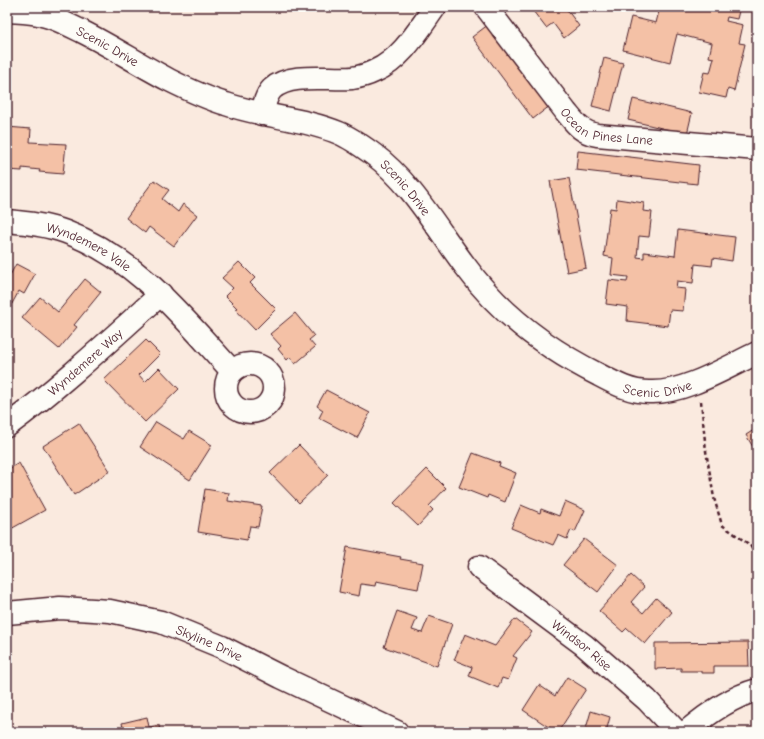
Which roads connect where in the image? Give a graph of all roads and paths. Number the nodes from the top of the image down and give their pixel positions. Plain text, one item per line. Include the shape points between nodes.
1 (435, 7) edge
2 (486, 7) edge
3 (7, 11) edge
4 (262, 114) junction
5 (757, 149) edge
6 (7, 221) edge
7 (161, 294) junction
8 (757, 353) edge
9 (232, 371) dead end
10 (698, 380) junction
11 (7, 426) edge
12 (757, 558) edge
13 (479, 567) dead end
14 (7, 613) edge
15 (757, 690) edge
16 (396, 732) edge
17 (677, 732) edge
18 (686, 732) edge

1 - 4 street via 411,41 392,60 376,71 353,78 285,81 272,89 265,100
2 - 5 street, Ocean Pines Lane via 566,112 587,133
3 - 4 street, Scenic Drive via 44,15 109,45 170,80 227,104
4 - 10 street, Scenic Drive via 339,133 374,154 404,184 494,302 550,348 629,390 650,393 676,389
6 - 7 street, Wyndemere Vale via 35,224 66,232 89,242 115,256
7 - 9 street, Wyndemere Vale
7 - 11 street, Wyndemere Way via 30,409
8 - 10 street, Scenic Drive
10 - 12 path via 706,451 714,498 722,524 750,545
13 - 17 street, Windsor Rise via 584,645 647,700
14 - 16 street, Skyline Drive via 60,608 110,611 161,622 222,647
15 - 18 street via 734,700

